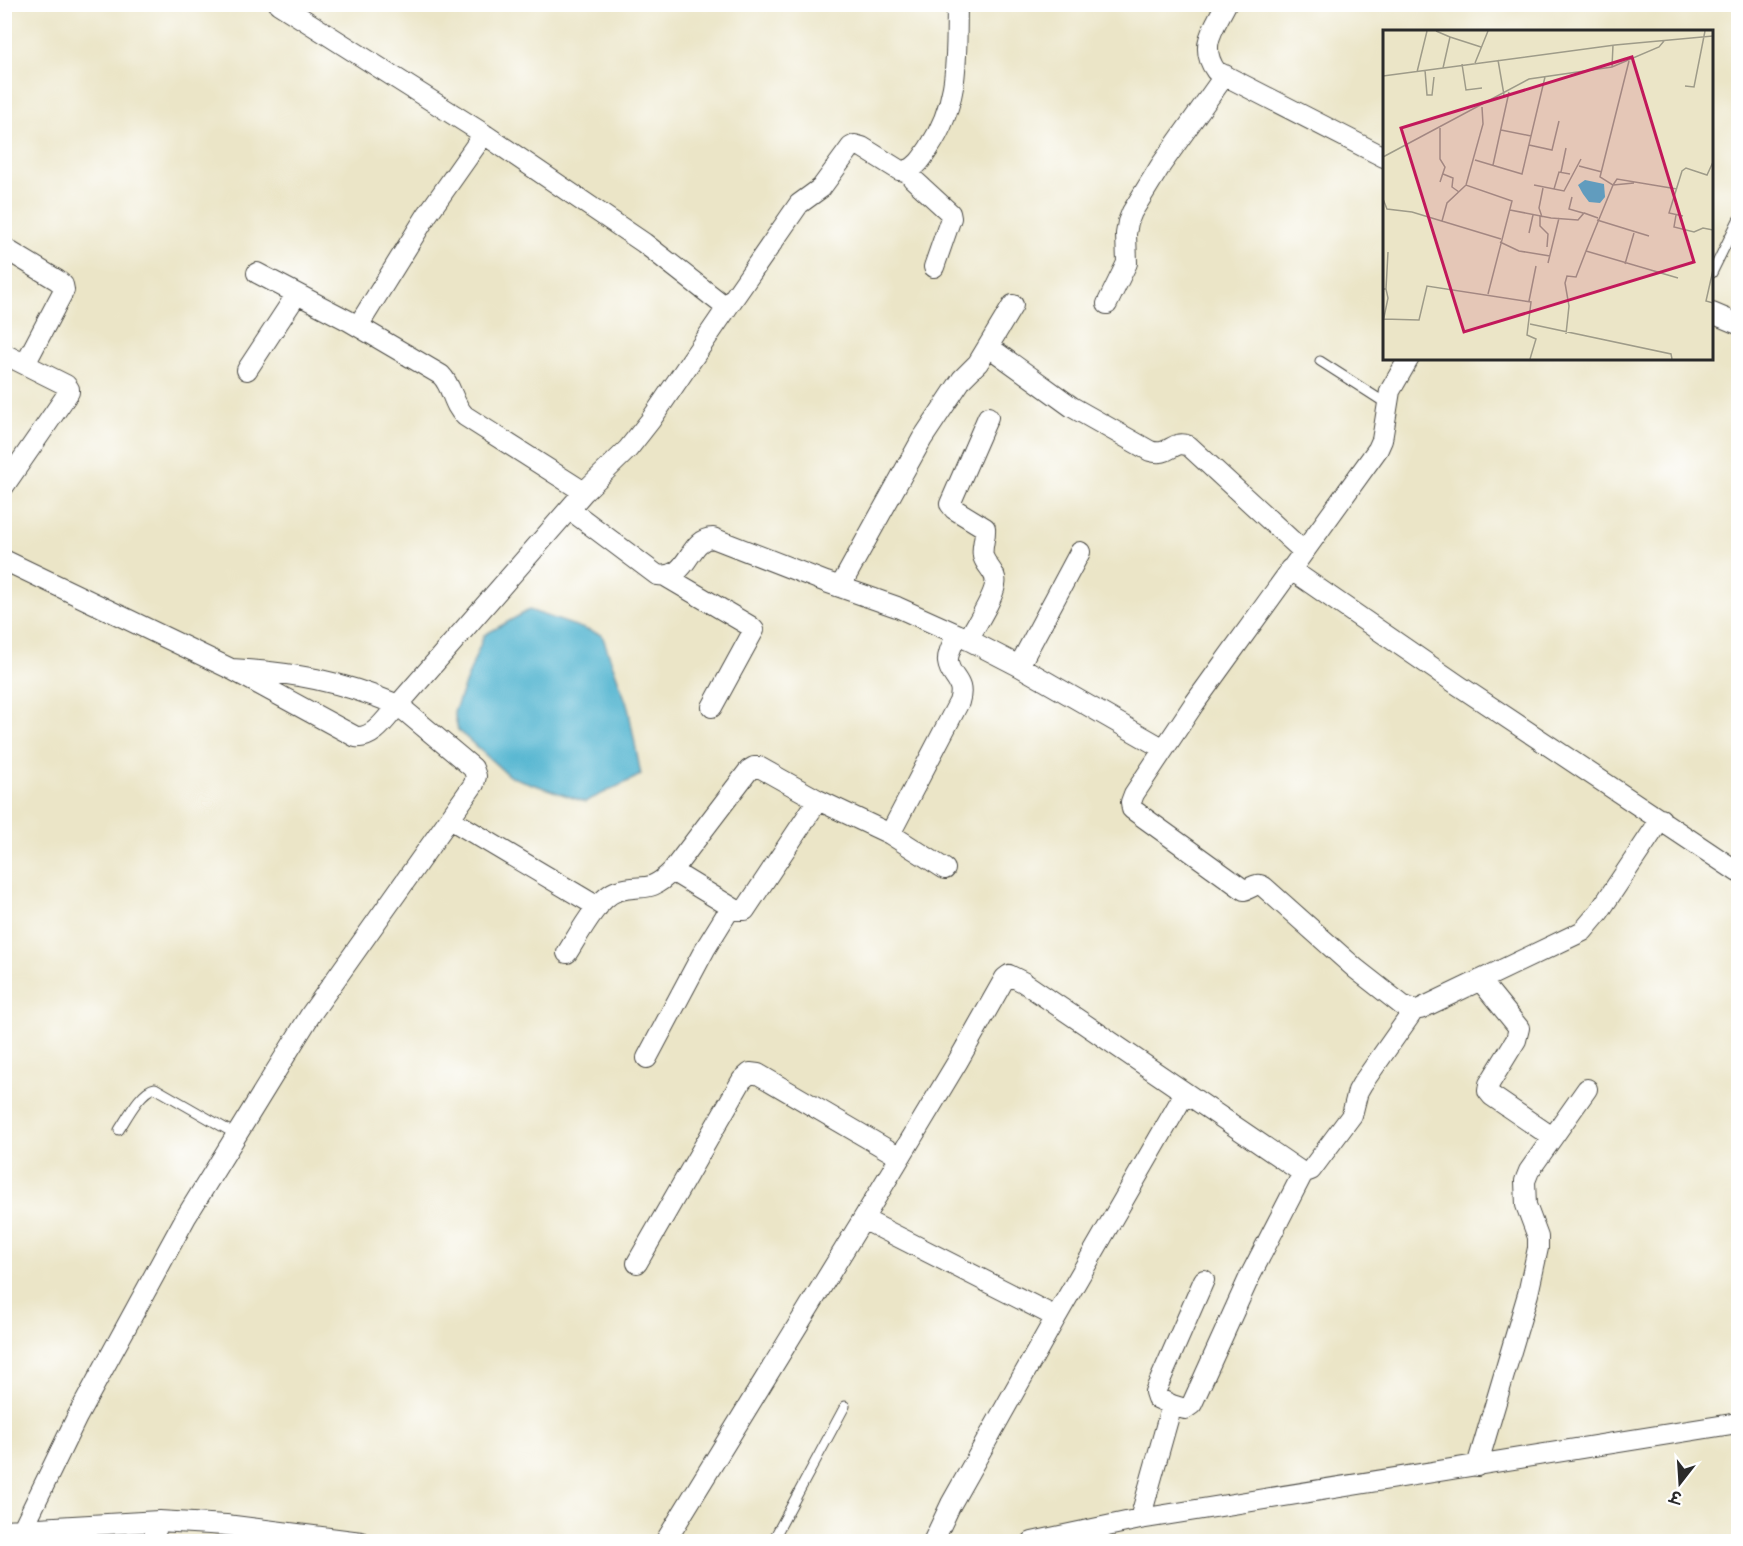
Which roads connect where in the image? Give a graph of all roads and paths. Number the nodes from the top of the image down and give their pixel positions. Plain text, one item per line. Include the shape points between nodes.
1 (279, 4) edge
2 (957, 4) edge
3 (1226, 4) edge
4 (1225, 75) junction
5 (484, 134) junction
6 (1383, 156) edge
7 (908, 171) junction
8 (1738, 220) edge
9 (4, 248) edge
10 (934, 267) dead end
11 (1713, 271) edge
12 (257, 273) dead end
13 (297, 294) junction
14 (1107, 304) dead end
15 (1013, 305) dead end
16 (727, 308) junction
17 (1713, 312) edge
18 (1738, 324) edge
19 (358, 326) junction
20 (989, 347) junction
21 (4, 354) edge
22 (1408, 360) edge
23 (1320, 361) dead end
24 (25, 364) junction
25 (247, 370) dead end
26 (1387, 404) junction
27 (988, 417) dead end
28 (4, 486) edge
29 (584, 492) junction
30 (569, 509) junction
31 (1303, 551) junction
32 (1080, 552) dead end
33 (4, 560) edge
34 (1290, 569) junction
35 (665, 576) junction
36 (840, 587) junction
37 (962, 637) junction
38 (1019, 666) junction
39 (231, 669) junction
40 (398, 705) junction
41 (712, 707) dead end
42 (1164, 749) junction
43 (818, 800) junction
44 (450, 819) junction
45 (1661, 819) junction
46 (890, 834) junction
47 (945, 869) dead end
48 (672, 871) junction
49 (1738, 872) edge
50 (598, 907) junction
51 (731, 907) junction
52 (567, 953) dead end
53 (1480, 980) junction
54 (1414, 1010) junction
55 (647, 1058) dead end
56 (1587, 1089) dead end
57 (1185, 1093) junction
58 (119, 1130) dead end
59 (237, 1135) junction
60 (1552, 1137) junction
61 (900, 1157) junction
62 (1303, 1173) junction
63 (863, 1219) junction
64 (637, 1263) dead end
65 (1204, 1280) dead end
66 (1056, 1317) junction
67 (1172, 1405) junction
68 (845, 1406) dead end
69 (1738, 1423) edge
70 (1477, 1466) junction
71 (1140, 1519) junction
72 (159, 1521) junction
73 (14, 1529) edge
74 (152, 1542) edge
75 (361, 1542) edge
76 (665, 1542) edge
77 (772, 1542) edge
78 (933, 1542) edge
79 (1032, 1542) edge

1 - 5 street
2 - 7 street via 954,87 949,107 942,129 920,162
3 - 4 street via 1207,48 1209,61
4 - 6 street
4 - 14 street via 1132,212 1126,234 1126,263
5 - 16 street via 644,243
5 - 19 street via 427,215
7 - 10 street via 950,213
7 - 16 street via 899,170 862,147 851,147 821,188 799,204
8 - 11 lane
9 - 24 street via 57,280 64,290
12 - 13 street
13 - 19 street
13 - 25 street
15 - 20 street
16 - 29 street via 650,421
17 - 18 street
19 - 29 street via 441,375 465,416
20 - 31 street via 1072,408 1150,451 1165,453 1176,444 1189,446
20 - 36 street via 922,439
21 - 24 street
22 - 26 street
23 - 26 lane
24 - 28 street via 66,385 69,392
26 - 31 street via 1378,449
27 - 37 street via 950,504 985,528 983,558 995,575 996,584
29 - 30 street
30 - 35 street via 657,575
30 - 40 street
31 - 34 street
32 - 38 street
33 - 39 street
34 - 42 street
34 - 45 street
35 - 36 street via 680,569 701,541 713,538
35 - 41 street via 754,630
36 - 37 street via 897,607
37 - 38 street
37 - 46 street via 948,659 961,686 959,702
38 - 42 street
39 - 40 street via 326,680
39 - 40 street via 356,737 372,734
40 - 44 street via 473,768 474,784
42 - 54 street via 1134,794 1132,808 1244,890 1259,884 1356,969
43 - 46 street
43 - 48 street via 754,766
43 - 51 street via 748,906 741,911
44 - 50 street
44 - 59 street via 311,1014
45 - 49 street
45 - 53 street via 1583,931
46 - 47 street
48 - 50 street via 652,887 617,891
48 - 51 street
50 - 52 street
51 - 55 street
53 - 54 street
53 - 60 street via 1519,1028 1488,1091
54 - 62 street via 1362,1084 1352,1115 1311,1170
56 - 60 street
57 - 61 street via 1008,975
57 - 62 street
57 - 66 street
58 - 59 lane via 143,1093 155,1088
59 - 73 street via 186,1217
60 - 70 street via 1526,1181 1526,1204 1538,1248
61 - 63 street
61 - 64 street via 758,1074 750,1073 742,1080
62 - 67 street via 1249,1278 1192,1404 1185,1408
63 - 66 street
63 - 76 street
65 - 67 street via 1155,1392 1157,1398
66 - 78 street
67 - 71 street
68 - 77 lane
69 - 70 street
70 - 71 street
71 - 79 street
72 - 73 street
72 - 74 street
72 - 75 street

